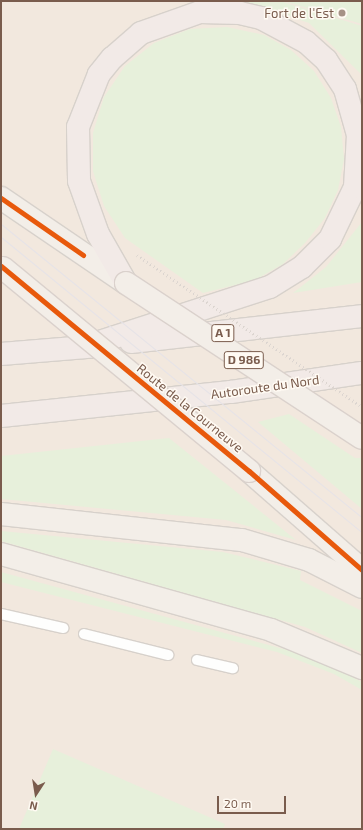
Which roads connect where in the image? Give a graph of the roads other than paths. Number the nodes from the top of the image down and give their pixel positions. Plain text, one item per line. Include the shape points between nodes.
1 (1, 198) edge
2 (2, 267) edge
3 (126, 283) junction
4 (362, 316) edge
5 (84, 347) junction
6 (1, 354) edge
7 (362, 374) edge
8 (1, 416) edge
9 (362, 438) edge
10 (1, 514) edge
11 (1, 554) edge
12 (362, 570) edge
13 (362, 587) edge
14 (1, 614) edge
15 (63, 628) dead end
16 (84, 634) dead end
17 (168, 654) dead end
18 (197, 660) dead end
19 (233, 668) dead end
20 (362, 668) edge

1 - 3 main road, D 986
2 - 12 main road, Route de la Courneuve, bridge via 249,471
3 - 5 highway via 108,252 79,181 76,144 90,91 116,53 159,24 200,12 224,11 276,23 306,42 326,60 350,103 359,154 350,205 330,239 302,267 270,287
3 - 9 main road, D 986, bridge
4 - 5 highway, A 1
5 - 6 highway, A 1
7 - 8 highway, Autoroute du Nord via 231,392
10 - 13 main road via 242,540 309,560
11 - 20 main road via 271,630
14 - 15 lane
16 - 17 lane
18 - 19 lane

